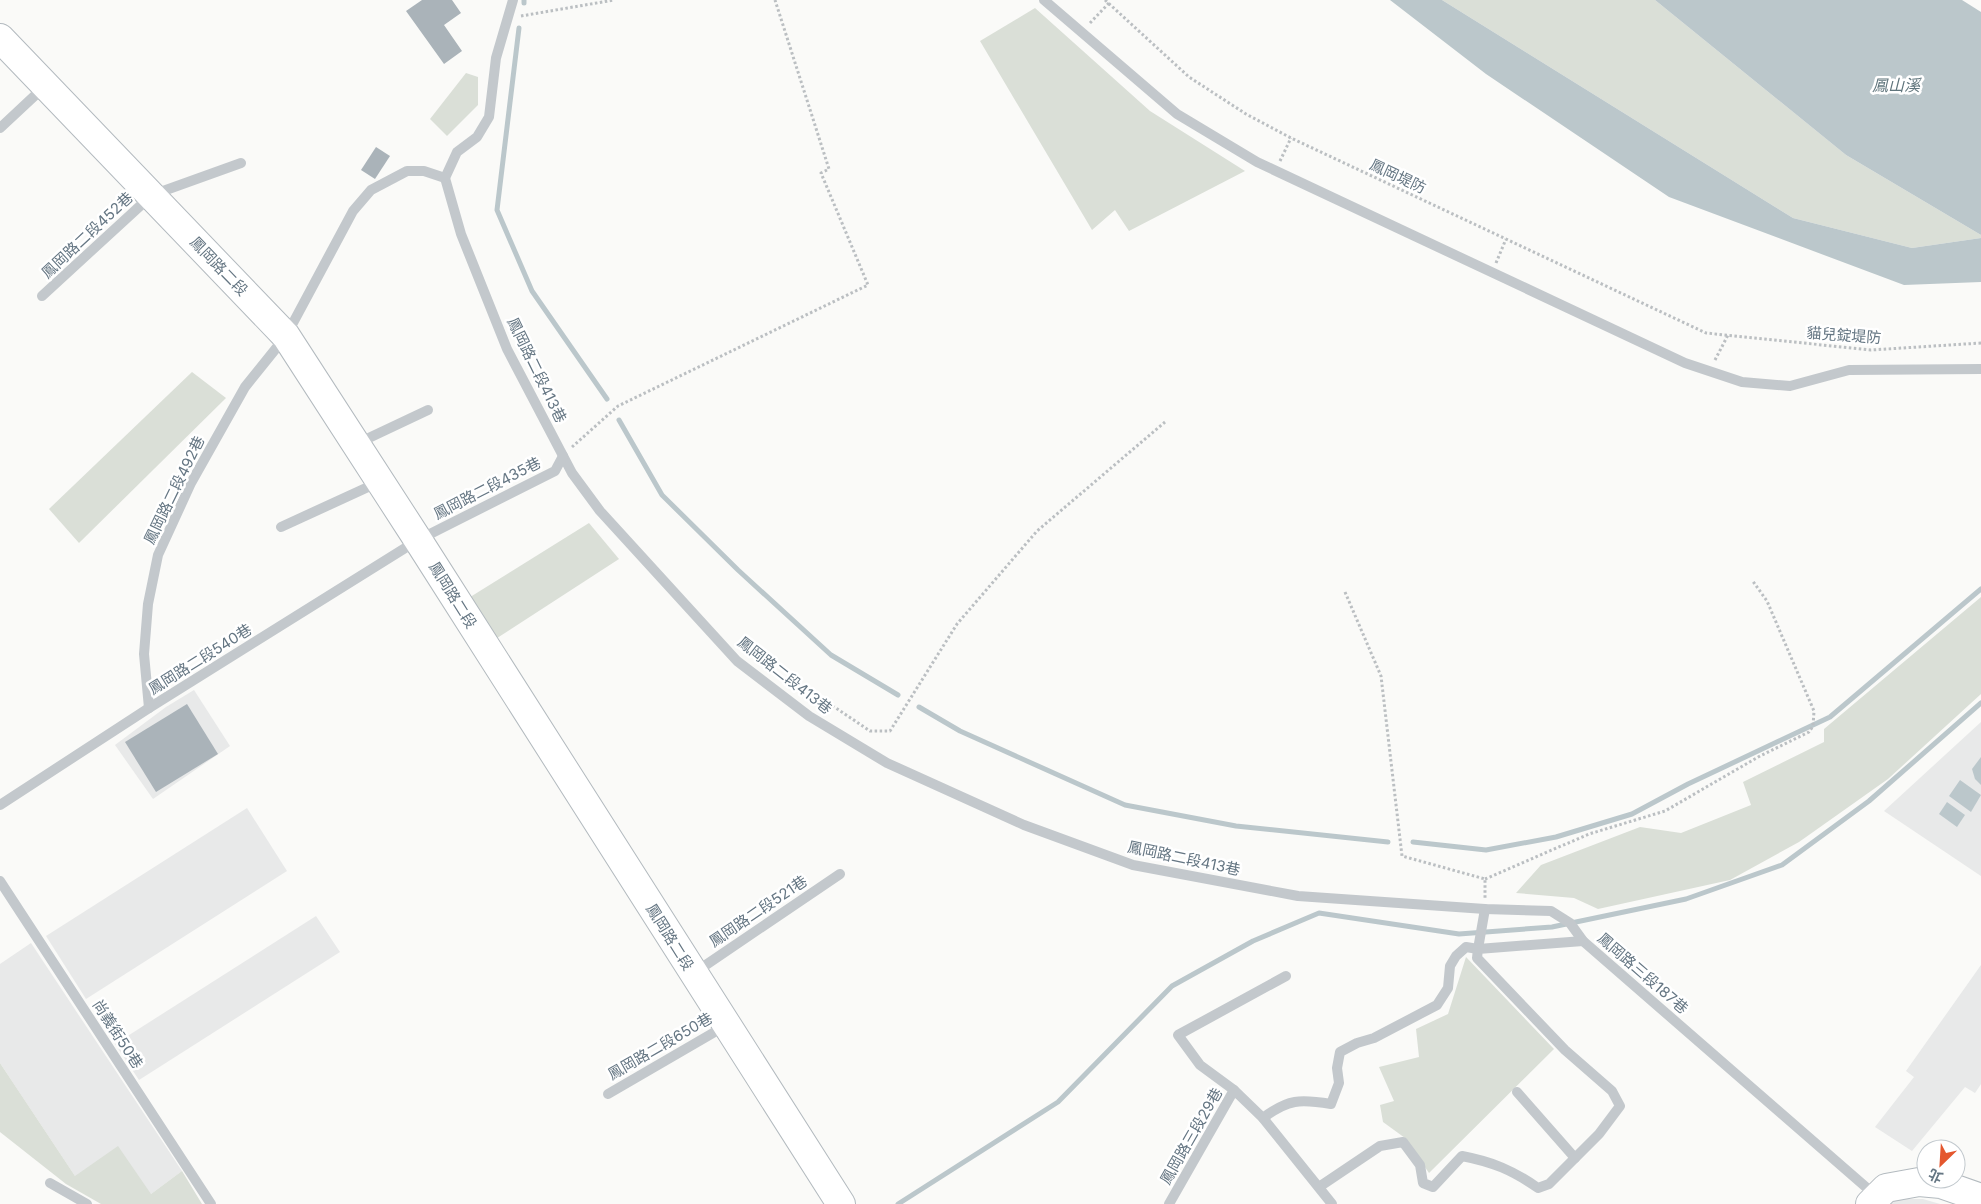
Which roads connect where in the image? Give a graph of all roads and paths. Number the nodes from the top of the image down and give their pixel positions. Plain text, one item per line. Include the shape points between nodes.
1 (513, 0) edge
2 (614, 0) edge
3 (775, 0) edge
4 (1044, 0) edge
5 (1105, 0) edge
6 (1109, 3) junction
7 (509, 18) junction
8 (1081, 33) junction
9 (0, 38) edge
10 (47, 85) junction
11 (0, 128) edge
12 (1291, 138) junction
13 (241, 163) dead end
14 (1276, 171) junction
15 (445, 178) junction
16 (152, 195) junction
17 (1506, 239) junction
18 (1492, 273) junction
19 (42, 296) dead end
20 (1706, 333) joint
21 (286, 336) junction
22 (1728, 336) junction
23 (1981, 343) edge
24 (1981, 369) edge
25 (1708, 371) junction
26 (428, 410) dead end
27 (1165, 422) dead end
28 (356, 444) junction
29 (563, 456) junction
30 (380, 481) junction
31 (281, 527) dead end
32 (418, 540) junction
33 (1752, 580) dead end
34 (1345, 592) dead end
35 (149, 708) junction
36 (809, 716) junction
37 (0, 805) edge
38 (840, 874) dead end
39 (1484, 879) junction
40 (0, 881) edge
41 (1484, 909) junction
42 (1583, 941) junction
43 (1478, 949) junction
44 (693, 974) junction
45 (1286, 976) dead end
46 (726, 1025) junction
47 (1234, 1090) junction
48 (1517, 1092) dead end
49 (608, 1094) dead end
50 (1262, 1118) junction
51 (1575, 1158) junction
52 (50, 1183) dead end
53 (1319, 1187) junction
54 (1878, 1196) edge
55 (1981, 1198) edge
56 (87, 1204) edge
57 (211, 1204) edge
58 (841, 1204) edge
59 (1168, 1204) edge
60 (1332, 1204) edge

1 - 7 lane
2 - 7 path
3 - 29 path via 829,169 821,173 868,285 618,406
4 - 8 lane
5 - 6 path, 鳳岡堤防
6 - 8 path
6 - 12 path, 鳳岡堤防 via 1189,77
7 - 15 lane via 496,58 489,117 477,137 458,152
8 - 14 lane via 1177,114
9 - 10 street, 鳳岡路二段
10 - 11 lane
10 - 16 street, 鳳岡路二段
12 - 14 path
12 - 17 path, 鳳岡堤防
13 - 16 lane
14 - 18 lane
15 - 21 lane via 424,171 407,172 371,190 353,211
15 - 29 lane, 鳳岡路二段413巷 via 461,234 507,349
16 - 19 lane, 鳳岡路二段452巷
16 - 21 street, 鳳岡路二段
17 - 18 path
17 - 20 path, 鳳岡堤防
18 - 25 lane via 1684,363
20 - 22 path, 貓兒錠堤防
21 - 28 street, 鳳岡路二段
21 - 35 lane, 鳳岡路二段492巷 via 245,387 191,483 158,555 148,604 144,654
22 - 23 path, 貓兒錠堤防 via 1871,350
22 - 25 path
24 - 25 lane via 1849,370 1790,386 1742,382
26 - 28 lane
27 - 36 path via 1037,531 957,624 890,731 870,731 824,700
28 - 30 street, 鳳岡路二段
29 - 32 lane, 鳳岡路二段435巷 via 555,471
29 - 36 lane, 鳳岡路二段413巷 via 600,511 737,661
30 - 31 lane
30 - 32 street, 鳳岡路二段
32 - 35 lane, 鳳岡路二段540巷
32 - 44 street, 鳳岡路二段
33 - 39 path via 1767,601 1814,711 1813,726 1809,732 1665,811 1589,834
34 - 39 path via 1381,676 1402,856
35 - 37 lane, 鳳岡路二段540巷
36 - 41 lane, 鳳岡路二段413巷 via 887,763 1024,825 1133,865 1298,896
38 - 44 lane, 鳳岡路二段521巷
39 - 41 path
40 - 57 lane, 尚義街50巷
41 - 42 lane, 鳳岡路二段413巷 via 1551,911 1570,923
41 - 43 lane
42 - 43 lane, 鳳岡路三段187巷
42 - 54 lane, 鳳岡路三段187巷 via 1874,1196
43 - 50 lane, 鳳岡路三段187巷 via 1466,947 1456,956 1450,966 1448,988 1437,1005 1340,1052 1337,1068 1340,1083 1331,1104 1286,1102
43 - 51 lane via 1477,958 1565,1050 1612,1091 1620,1106
44 - 46 street, 鳳岡路二段
45 - 47 lane via 1178,1035 1200,1065
46 - 49 lane, 鳳岡路二段650巷
46 - 58 street, 鳳岡路二段
47 - 50 lane, 鳳岡路三段29巷
47 - 59 lane, 鳳岡路三段29巷
48 - 51 lane
50 - 53 lane, 鳳岡路三段29巷
51 - 53 lane via 1549,1184 1538,1188 1492,1162 1462,1156 1433,1187 1423,1183 1420,1165 1403,1142 1380,1146
52 - 56 lane
53 - 60 lane, 鳳岡路三段29巷
54 - 55 street via 1919,1182 1941,1184

